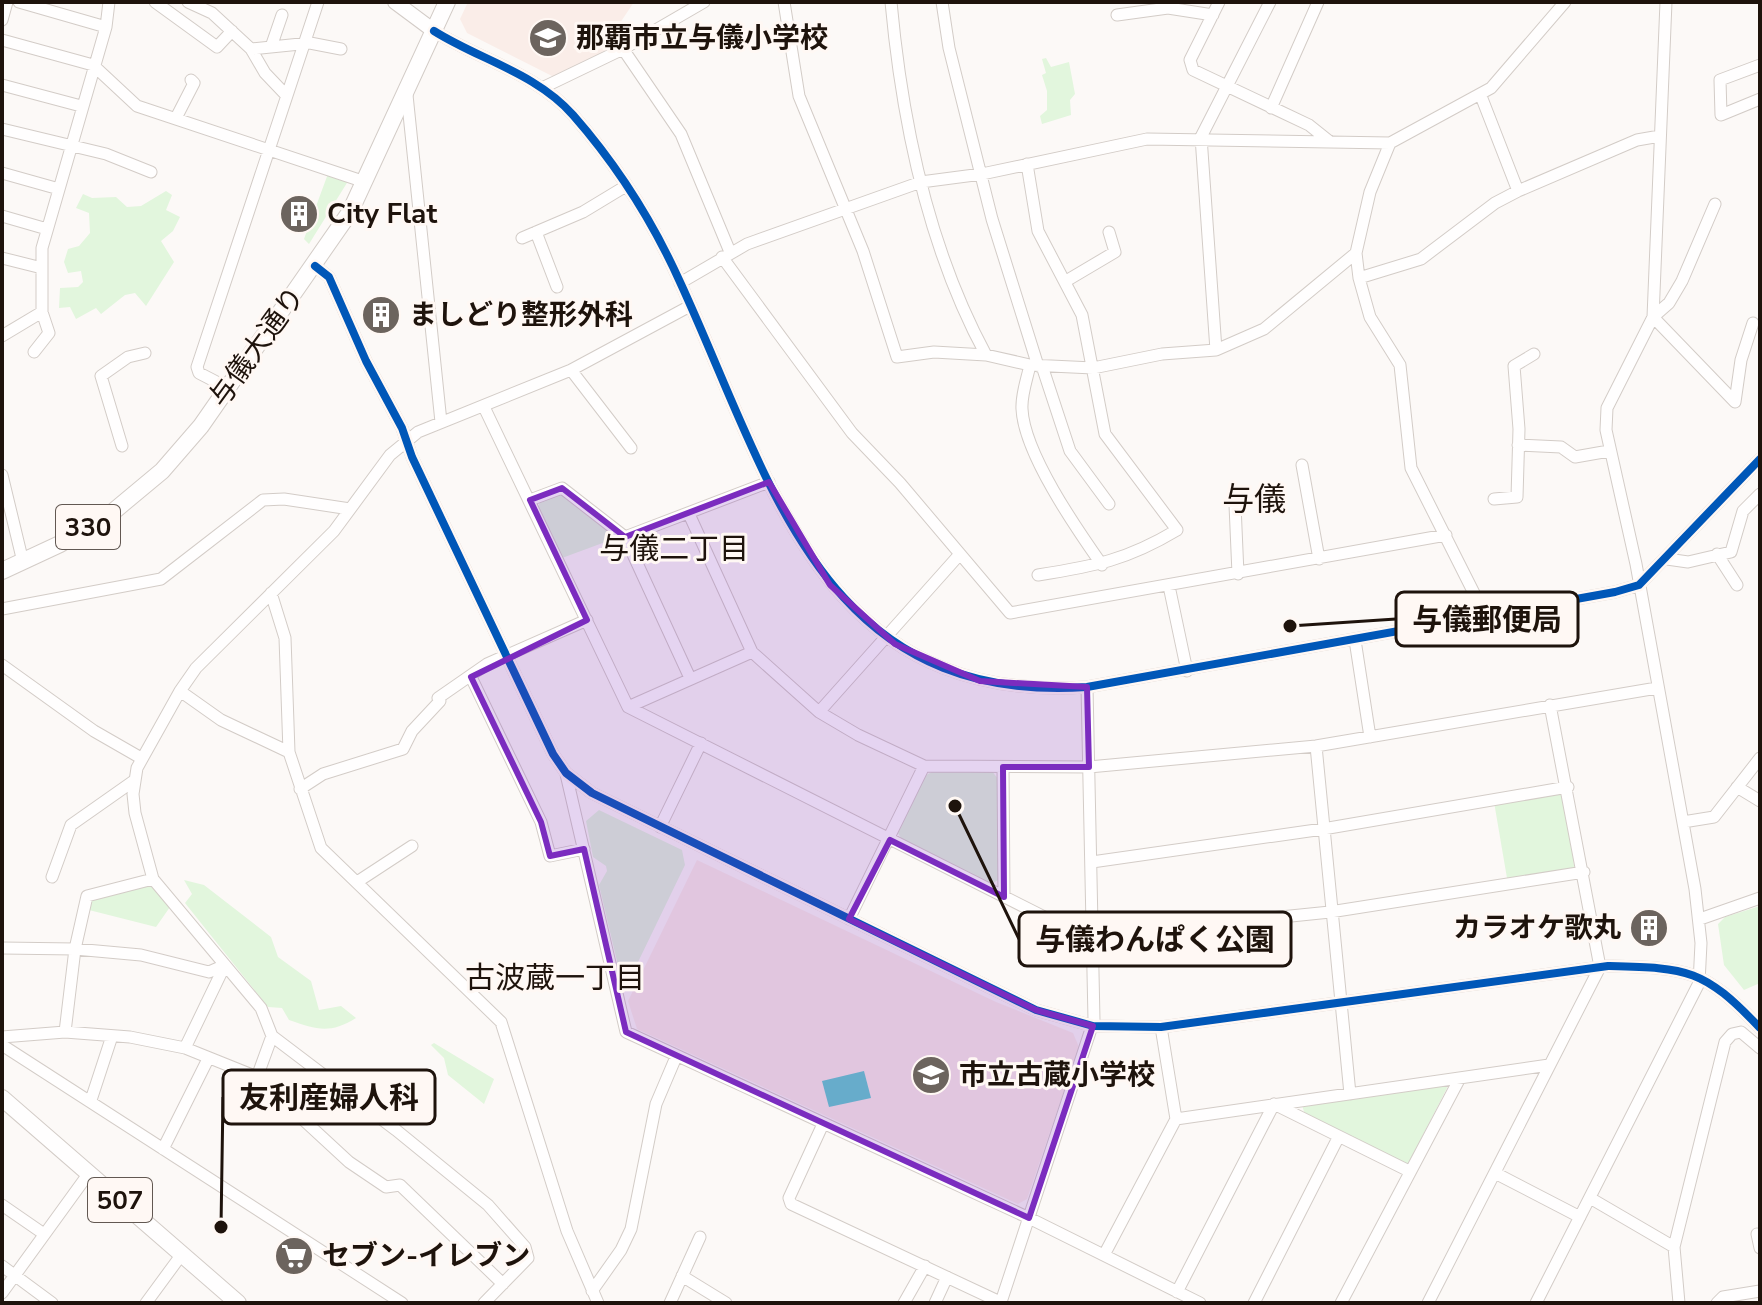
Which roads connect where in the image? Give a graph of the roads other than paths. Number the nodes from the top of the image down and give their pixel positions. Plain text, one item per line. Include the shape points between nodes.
1 (7, 2) edge
2 (19, 2) edge
3 (109, 2) edge
4 (155, 2) edge
5 (188, 2) edge
6 (318, 2) edge
7 (395, 2) edge
8 (447, 2) edge
9 (704, 2) edge
10 (784, 2) edge
11 (891, 2) edge
12 (942, 2) edge
13 (1219, 2) edge
14 (1270, 2) edge
15 (1318, 2) edge
16 (1565, 2) edge
17 (1666, 2) edge
18 (282, 15) dead end
19 (1117, 15) dead end
20 (1213, 15) junction
21 (2, 20) edge
22 (106, 27) junction
23 (232, 31) junction
24 (434, 31) junction
25 (2, 40) edge
26 (302, 45) junction
27 (271, 47) junction
28 (251, 49) junction
29 (341, 49) dead end
30 (623, 49) junction
31 (93, 65) junction
32 (1760, 65) edge
33 (191, 80) dead end
34 (2, 85) edge
35 (542, 88) junction
36 (1228, 88) junction
37 (285, 94) junction
38 (407, 95) junction
39 (1481, 96) junction
40 (1760, 99) edge
41 (81, 106) junction
42 (1271, 108) junction
43 (176, 118) junction
44 (2, 129) edge
45 (1660, 136) junction
46 (1201, 137) junction
47 (1329, 141) junction
48 (1390, 143) junction
49 (72, 146) junction
50 (267, 148) junction
51 (1027, 164) junction
52 (151, 172) dead end
53 (2, 173) edge
54 (982, 174) junction
55 (365, 182) junction
56 (921, 182) junction
57 (626, 186) junction
58 (59, 189) junction
59 (1518, 191) junction
60 (1715, 204) dead end
61 (846, 208) junction
62 (2, 216) edge
63 (47, 229) junction
64 (536, 232) junction
65 (1109, 232) dead end
66 (522, 238) dead end
67 (1356, 253) junction
68 (726, 255) junction
69 (2, 258) edge
70 (315, 266) junction
71 (42, 268) junction
72 (1359, 278) junction
73 (1066, 281) junction
74 (680, 283) junction
75 (557, 287) dead end
76 (690, 306) junction
77 (42, 312) junction
78 (1653, 317) junction
79 (1753, 323) dead end
80 (2, 336) edge
81 (1216, 350) junction
82 (34, 352) dead end
83 (145, 353) dead end
84 (1534, 354) dead end
85 (986, 355) junction
86 (1037, 366) junction
87 (1093, 368) junction
88 (571, 370) junction
89 (228, 388) junction
90 (484, 407) junction
91 (441, 422) junction
92 (405, 441) junction
93 (1518, 445) junction
94 (122, 446) dead end
95 (631, 448) dead end
96 (1609, 451) junction
97 (1760, 459) edge
98 (1302, 465) dead end
99 (2, 475) edge
100 (769, 482) junction
101 (1760, 494) edge
102 (1494, 499) dead end
103 (530, 500) junction
104 (1109, 504) dead end
105 (1235, 505) dead end
106 (350, 509) junction
107 (689, 514) junction
108 (1446, 535) junction
109 (625, 537) junction
110 (960, 554) junction
111 (1717, 554) junction
112 (1319, 559) junction
113 (1667, 559) junction
114 (23, 562) junction
115 (1102, 565) junction
116 (2, 571) edge
117 (1238, 574) junction
118 (1038, 575) dead end
119 (1639, 585) junction
120 (1737, 585) dead end
121 (1169, 586) junction
122 (271, 593) junction
123 (2, 609) edge
124 (1486, 617) junction
125 (587, 620) junction
126 (884, 637) junction
127 (1355, 640) junction
128 (752, 652) junction
129 (507, 657) junction
130 (2, 665) edge
131 (1187, 671) junction
132 (471, 677) junction
133 (690, 678) junction
134 (1087, 687) junction
135 (1657, 688) junction
136 (180, 691) junction
137 (1550, 705) junction
138 (628, 707) junction
139 (819, 712) junction
140 (1370, 737) junction
141 (701, 743) junction
142 (1316, 746) junction
143 (289, 752) junction
144 (141, 758) junction
145 (1760, 758) edge
146 (924, 766) junction
147 (1003, 767) junction
148 (1089, 767) junction
149 (566, 773) junction
150 (135, 780) junction
151 (1568, 787) junction
152 (1737, 787) junction
153 (300, 789) junction
154 (592, 793) junction
155 (1760, 801) edge
156 (575, 805) junction
157 (1683, 822) junction
158 (660, 827) junction
159 (1323, 829) junction
160 (890, 840) junction
161 (412, 846) dead end
162 (584, 849) junction
163 (1092, 862) junction
164 (1584, 872) junction
165 (52, 877) dead end
166 (153, 879) junction
167 (357, 882) junction
168 (1004, 897) junction
169 (1760, 898) edge
170 (1330, 912) junction
171 (849, 919) junction
172 (1700, 919) junction
173 (1093, 938) junction
174 (2, 948) edge
175 (75, 949) junction
176 (225, 965) junction
177 (1600, 967) junction
178 (1700, 976) junction
179 (1341, 1003) junction
180 (1093, 1026) junction
181 (1161, 1027) junction
182 (1760, 1028) edge
183 (65, 1032) junction
184 (112, 1036) junction
185 (272, 1036) junction
186 (2, 1037) edge
187 (2, 1045) edge
188 (185, 1048) junction
189 (1760, 1048) edge
190 (676, 1057) junction
191 (208, 1059) junction
192 (1549, 1065) junction
193 (257, 1077) junction
194 (1460, 1078) junction
195 (1350, 1094) junction
196 (2, 1098) edge
197 (91, 1100) junction
198 (1274, 1104) junction
199 (1176, 1119) junction
200 (823, 1124) junction
201 (1338, 1138) junction
202 (163, 1149) junction
203 (1409, 1171) junction
204 (89, 1173) junction
205 (1495, 1173) junction
206 (1590, 1198) junction
207 (2, 1205) edge
208 (1580, 1217) junction
209 (1029, 1218) junction
210 (44, 1234) junction
211 (1757, 1234) dead end
212 (700, 1237) dead end
213 (1674, 1247) junction
214 (1760, 1248) edge
215 (182, 1254) junction
216 (1104, 1255) junction
217 (2, 1266) edge
218 (925, 1266) junction
219 (14, 1275) junction
220 (682, 1276) junction
221 (947, 1277) junction
222 (503, 1284) junction
223 (592, 1291) junction
224 (1760, 1291) edge
225 (1177, 1292) junction
226 (2, 1293) edge
227 (52, 1303) edge
228 (146, 1303) edge
229 (238, 1303) edge
230 (402, 1303) edge
231 (484, 1303) edge
232 (598, 1303) edge
233 (670, 1303) edge
234 (726, 1303) edge
235 (904, 1303) edge
236 (935, 1303) edge
237 (1002, 1303) edge
238 (1200, 1303) edge
239 (1254, 1303) edge
240 (1341, 1303) edge
241 (1428, 1303) edge
242 (1536, 1303) edge
243 (1679, 1303) edge
244 (1717, 1303) edge

1 - 21 street
2 - 22 street
3 - 22 street
4 - 23 street via 217,47
5 - 23 street via 212,13
6 - 26 street
7 - 24 main road
8 - 24 highway, 与儀大通り / 330
9 - 30 street
10 - 61 street via 799,96
11 - 56 street via 903,108
12 - 54 street
13 - 20 street
14 - 36 street
15 - 42 street
16 - 39 street
17 - 45 street
18 - 27 street
19 - 20 street via 1168,8
20 - 36 street via 1190,60 1193,70
22 - 31 street
23 - 28 street
24 - 35 street
24 - 38 highway, 与儀大通り / 330
25 - 31 street
26 - 27 street
26 - 29 street
26 - 37 street
27 - 28 street
28 - 37 street
30 - 35 street
30 - 68 street via 681,134
31 - 41 street
31 - 43 street via 137,106
32 - 40 street via 1720,80 1721,115
33 - 43 street
34 - 41 street
35 - 57 street via 573,115
36 - 42 street
36 - 46 street
37 - 50 street
38 - 55 highway, 与儀大通り / 330
38 - 91 street
39 - 48 street
39 - 59 street
41 - 49 street
42 - 47 street via 1309,125
43 - 50 street
44 - 49 street
45 - 59 street via 1637,140
45 - 78 street
46 - 47 street
46 - 51 street via 1147,139
46 - 81 street
47 - 48 street
48 - 67 street via 1370,192
49 - 52 street
49 - 58 street
50 - 55 street
50 - 89 street via 197,367
51 - 54 street
51 - 73 street via 1038,231
53 - 58 street
54 - 56 street
54 - 86 street
55 - 70 highway, 与儀大通り / 330
56 - 61 street
56 - 85 street via 952,277
57 - 64 street
57 - 74 street
58 - 63 street
59 - 72 street via 1421,259
60 - 78 street via 1682,281
61 - 68 street
61 - 85 street via 897,357 934,352
62 - 63 street
63 - 71 street
64 - 66 street
64 - 75 street
65 - 73 street via 1115,252
67 - 72 street
67 - 81 street via 1264,329
68 - 74 street
68 - 110 street via 852,433
69 - 71 street
70 - 89 highway, 与儀大通り / 330
70 - 92 street via 329,277
71 - 77 street
72 - 108 street via 1370,317 1400,365 1411,468
73 - 87 street via 1082,315
74 - 76 street
76 - 88 street
76 - 100 street
77 - 80 street
77 - 82 street via 49,333
78 - 79 street via 1735,402
78 - 96 street via 1607,408
81 - 87 street
83 - 94 street via 128,357 101,376
84 - 93 street via 1514,366
85 - 86 street
86 - 87 street
86 - 104 street via 1070,451
86 - 115 street via 1022,404 1023,416 1044,476
87 - 115 street via 1105,434 1177,530 1139,553
88 - 90 street
88 - 95 street
89 - 114 highway, 与儀大通り / 330 via 148,485 96,522
90 - 91 street
90 - 103 street
91 - 92 street
92 - 106 street
92 - 129 street
93 - 96 street via 1561,447 1575,457
93 - 102 street via 1517,497
96 - 119 street
97 - 113 street
98 - 112 street
99 - 114 street
100 - 107 street
100 - 126 street via 830,585
101 - 111 street via 1743,511 1731,552
103 - 109 street via 562,488
103 - 125 street
105 - 117 street
106 - 122 street
106 - 123 street via 263,500 161,579
107 - 109 street
107 - 128 street
108 - 112 street
108 - 124 street
109 - 133 street
110 - 121 street via 1010,613
110 - 126 street
111 - 113 street via 1688,562
111 - 120 street
112 - 117 street
113 - 119 street
114 - 116 highway, 与儀大通り / 330
115 - 118 street
117 - 121 street
119 - 124 street
119 - 135 street
121 - 131 street
122 - 136 street
122 - 143 street via 285,638
124 - 127 street
125 - 129 street
125 - 138 street
126 - 134 street via 927,662 980,681 1032,688
126 - 139 street
127 - 131 street
127 - 140 street
128 - 133 street
128 - 139 street
129 - 132 street
129 - 149 street
130 - 144 street
131 - 134 street
132 - 153 street via 439,699 403,749 323,774
132 - 162 street via 541,822 550,856
133 - 138 street
134 - 148 street
135 - 137 street
135 - 157 street
136 - 143 street via 221,720
136 - 144 street
137 - 140 street
137 - 151 street
138 - 141 street
139 - 146 street
140 - 142 street
141 - 158 street
141 - 160 street
142 - 148 street
142 - 159 street
143 - 153 street
144 - 150 street
145 - 152 street
146 - 147 street
146 - 160 street
147 - 148 street
147 - 168 street
148 - 163 street
149 - 154 street
149 - 156 street
150 - 165 street via 71,825
150 - 166 street via 135,813
151 - 159 street
151 - 164 street
152 - 155 street
152 - 157 street via 1714,817
153 - 167 street via 321,848
154 - 156 street
154 - 158 street
156 - 162 street
157 - 172 street
158 - 171 street
159 - 163 street
159 - 170 street
160 - 168 street
160 - 171 street
161 - 167 street
162 - 190 street via 626,1032
163 - 173 street
164 - 170 street
164 - 177 street
166 - 175 street via 87,896
166 - 176 street
167 - 223 street via 501,1022 567,1231
168 - 173 street
169 - 172 street
170 - 173 street
170 - 179 street
171 - 180 street via 1036,1010
172 - 178 street
173 - 180 street
174 - 175 street
175 - 176 street via 141,955 209,972
175 - 183 street
176 - 185 street via 261,1008
176 - 188 street
177 - 178 street via 1667,967
177 - 179 street
177 - 192 street
178 - 182 street
178 - 206 street via 1695,997
179 - 181 street
179 - 195 street
180 - 181 street
180 - 209 street
181 - 199 street
183 - 184 street
183 - 186 street
184 - 188 street
184 - 197 street
185 - 193 street
185 - 222 street via 488,1205 525,1247 528,1258
187 - 197 street
188 - 191 street
189 - 213 street via 1741,1032 1725,1042
190 - 200 street
190 - 223 street via 656,1104 631,1229
191 - 193 street
191 - 202 street
192 - 194 street
192 - 205 street
193 - 222 street via 349,1162 386,1187 400,1185
194 - 195 street
194 - 203 street
195 - 198 street
196 - 204 highway, 507
197 - 202 street
198 - 199 street
198 - 201 street
198 - 225 street
199 - 216 street
200 - 209 street
200 - 218 street via 789,1198 791,1204
201 - 203 street
201 - 239 street
202 - 230 street
203 - 240 street
204 - 210 street
204 - 215 highway, 507
205 - 208 street
205 - 241 street
206 - 208 street
206 - 213 street
207 - 210 street
208 - 242 street
209 - 216 street
209 - 237 street
210 - 219 street
211 - 214 street
212 - 220 street
213 - 243 street
215 - 228 street
215 - 229 highway, 507
216 - 225 street
217 - 219 street
218 - 221 street
218 - 235 street
219 - 226 street
219 - 227 street
220 - 233 street
220 - 234 street
221 - 236 street
221 - 237 street
222 - 231 street
223 - 232 street
224 - 244 street via 1723,1297
225 - 238 street

